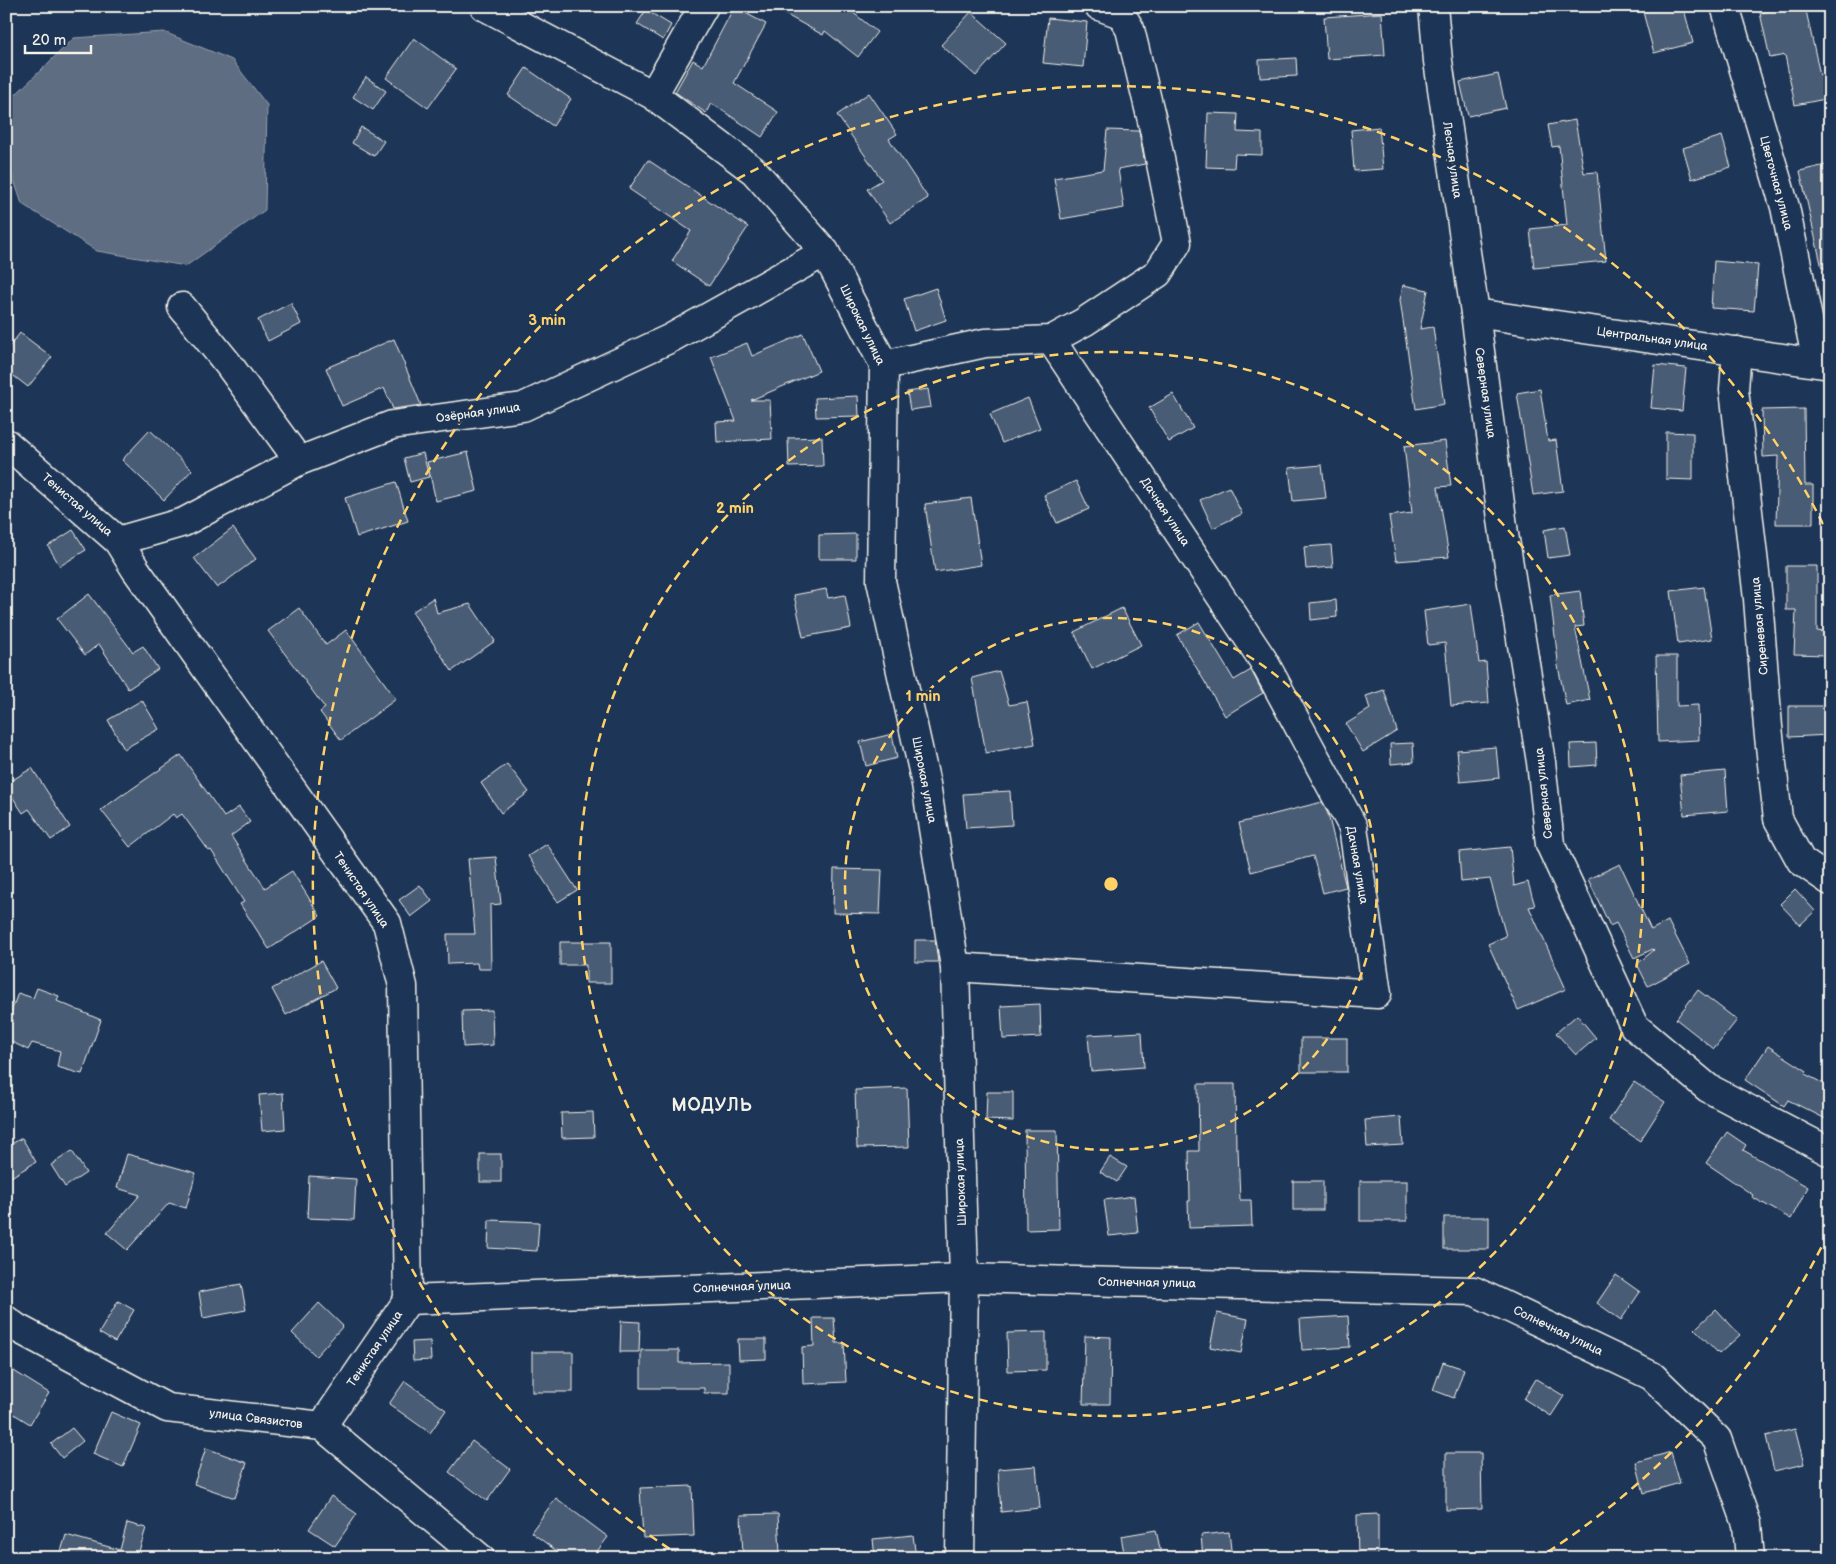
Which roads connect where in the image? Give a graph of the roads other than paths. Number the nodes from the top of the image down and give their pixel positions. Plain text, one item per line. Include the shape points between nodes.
1 (484, 6) edge
2 (704, 6) edge
3 (1099, 6) edge
4 (1433, 6) edge
5 (1725, 6) edge
6 (653, 95) junction
7 (825, 252) junction
8 (182, 307) dead end
9 (1475, 313) junction
10 (1051, 340) junction
11 (1737, 351) junction
12 (1823, 364) edge
13 (884, 365) junction
14 (6, 443) edge
15 (299, 462) junction
16 (118, 540) junction
17 (1830, 881) edge
18 (955, 968) junction
19 (1830, 1152) edge
20 (964, 1278) junction
21 (408, 1300) junction
22 (6, 1320) edge
23 (322, 1426) junction
24 (480, 1558) edge
25 (960, 1558) edge
26 (1750, 1558) edge

1 - 6 street, Широкая улица
2 - 6 street
3 - 10 street via 1121,14 1130,29 1177,243 1158,272 1084,322
4 - 9 street, Лесная улица via 1438,61
5 - 12 street, Цветочная улица via 1785,207
6 - 7 street, Широкая улица via 754,171
7 - 13 street, Широкая улица
7 - 15 street, Озёрная улица via 671,338 523,406 392,425
8 - 15 street via 229,365
9 - 11 street, Центральная улица
9 - 19 street, Северная улица via 1504,534 1542,762 1550,844 1634,1026 1708,1088
10 - 13 street via 985,343
10 - 18 street, Дачная улица via 1263,660 1353,827 1377,994
11 - 12 street, Центральная улица
11 - 17 street, Сиреневая улица via 1734,389 1778,819 1801,861
13 - 18 street, Широкая улица via 881,581 926,784
14 - 16 street, Тенистая улица
15 - 16 street, Озёрная улица via 184,522
16 - 21 street, Тенистая улица via 387,924 403,986
18 - 20 street, Широкая улица
20 - 21 street, Солнечная улица
20 - 25 street, Широкая улица
20 - 26 street, Солнечная улица via 1474,1290 1652,1376 1711,1433 1717,1439 1747,1524
21 - 23 street, Тенистая улица
22 - 23 street, улица Связистов via 168,1408
23 - 24 street

